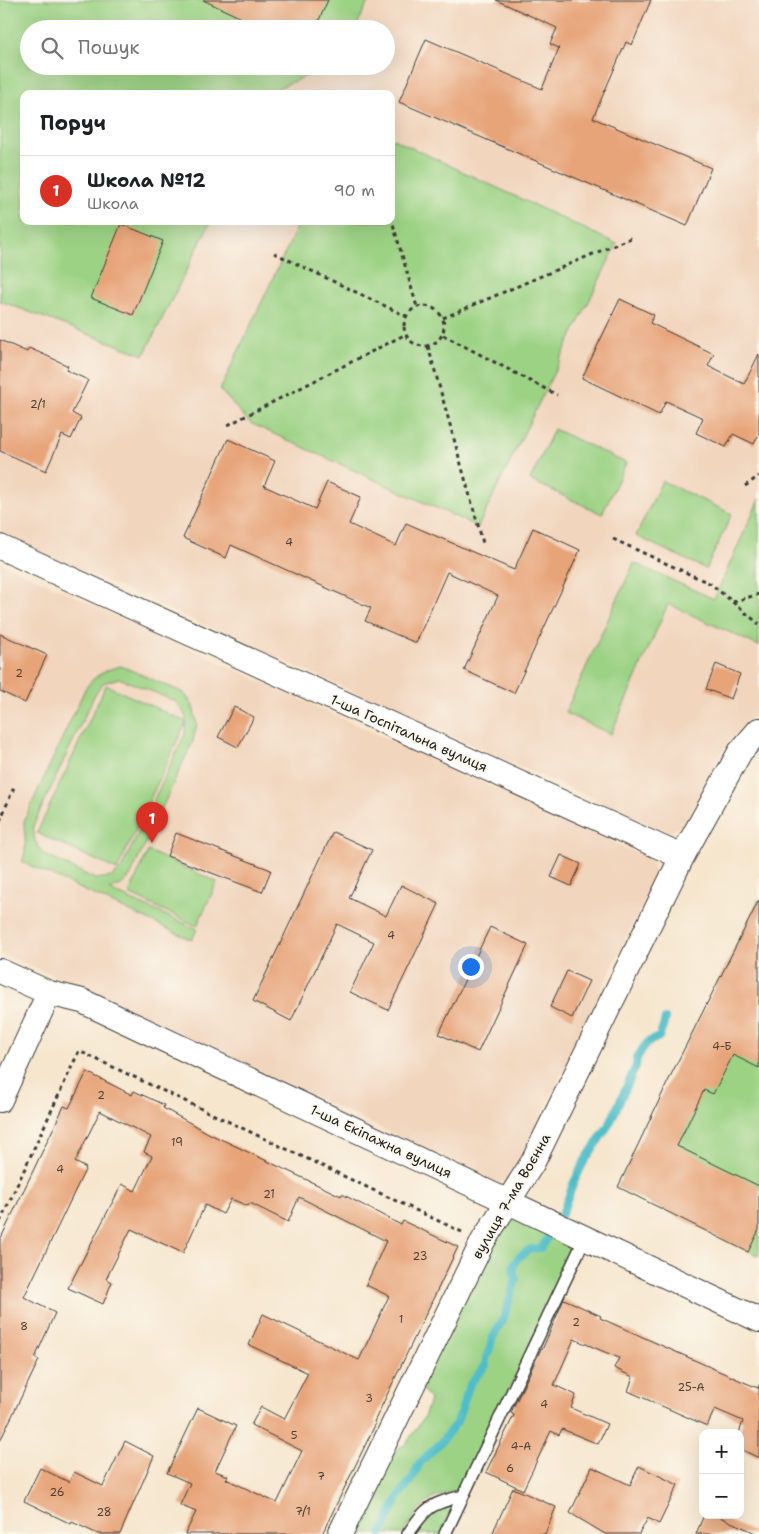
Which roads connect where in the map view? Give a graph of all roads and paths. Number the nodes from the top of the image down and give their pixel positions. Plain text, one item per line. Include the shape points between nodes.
1 (393, 225) edge
2 (633, 237) dead end
3 (274, 253) dead end
4 (417, 307) junction
5 (406, 316) junction
6 (443, 318) junction
7 (406, 334) junction
8 (443, 336) junction
9 (428, 346) junction
10 (557, 395) dead end
11 (228, 425) dead end
12 (759, 476) edge
13 (745, 486) dead end
14 (614, 539) dead end
15 (483, 543) dead end
16 (0, 547) edge
17 (759, 594) edge
18 (733, 602) junction
19 (759, 624) edge
20 (759, 730) edge
21 (14, 787) dead end
22 (0, 821) edge
23 (682, 857) junction
24 (0, 971) edge
25 (49, 993) junction
26 (0, 1100) edge
27 (508, 1201) junction
28 (0, 1222) edge
29 (585, 1238) junction
30 (482, 1242) junction
31 (759, 1320) edge
32 (463, 1496) junction
33 (340, 1534) edge
34 (408, 1534) edge
35 (445, 1534) edge

1 - 4 path
2 - 6 path
3 - 5 path
4 - 5 path
4 - 6 path via 430,306
5 - 7 path
6 - 8 path
7 - 9 path via 419,346
7 - 11 path
8 - 9 path
8 - 10 path
9 - 15 path
12 - 13 path
14 - 18 path via 711,584
16 - 23 street, 1-ша Госпітальна вулиця
17 - 18 path
18 - 19 path
20 - 23 street via 740,752
21 - 22 path
23 - 27 street, вулиця 7-ма Воєнна via 533,1162
24 - 25 street, 1-ша Екіпажна вулиця
25 - 26 street
25 - 27 street, 1-ша Екіпажна вулиця via 82,1001
27 - 29 street, 1-ша Екіпажна вулиця
27 - 30 street, вулиця 7-ма Воєнна
28 - 30 path via 79,1051
29 - 31 street, 1-ша Екіпажна вулиця
29 - 32 lane
30 - 33 street, вулиця 7-ма Воєнна
32 - 34 lane via 436,1502 422,1514
32 - 35 lane

